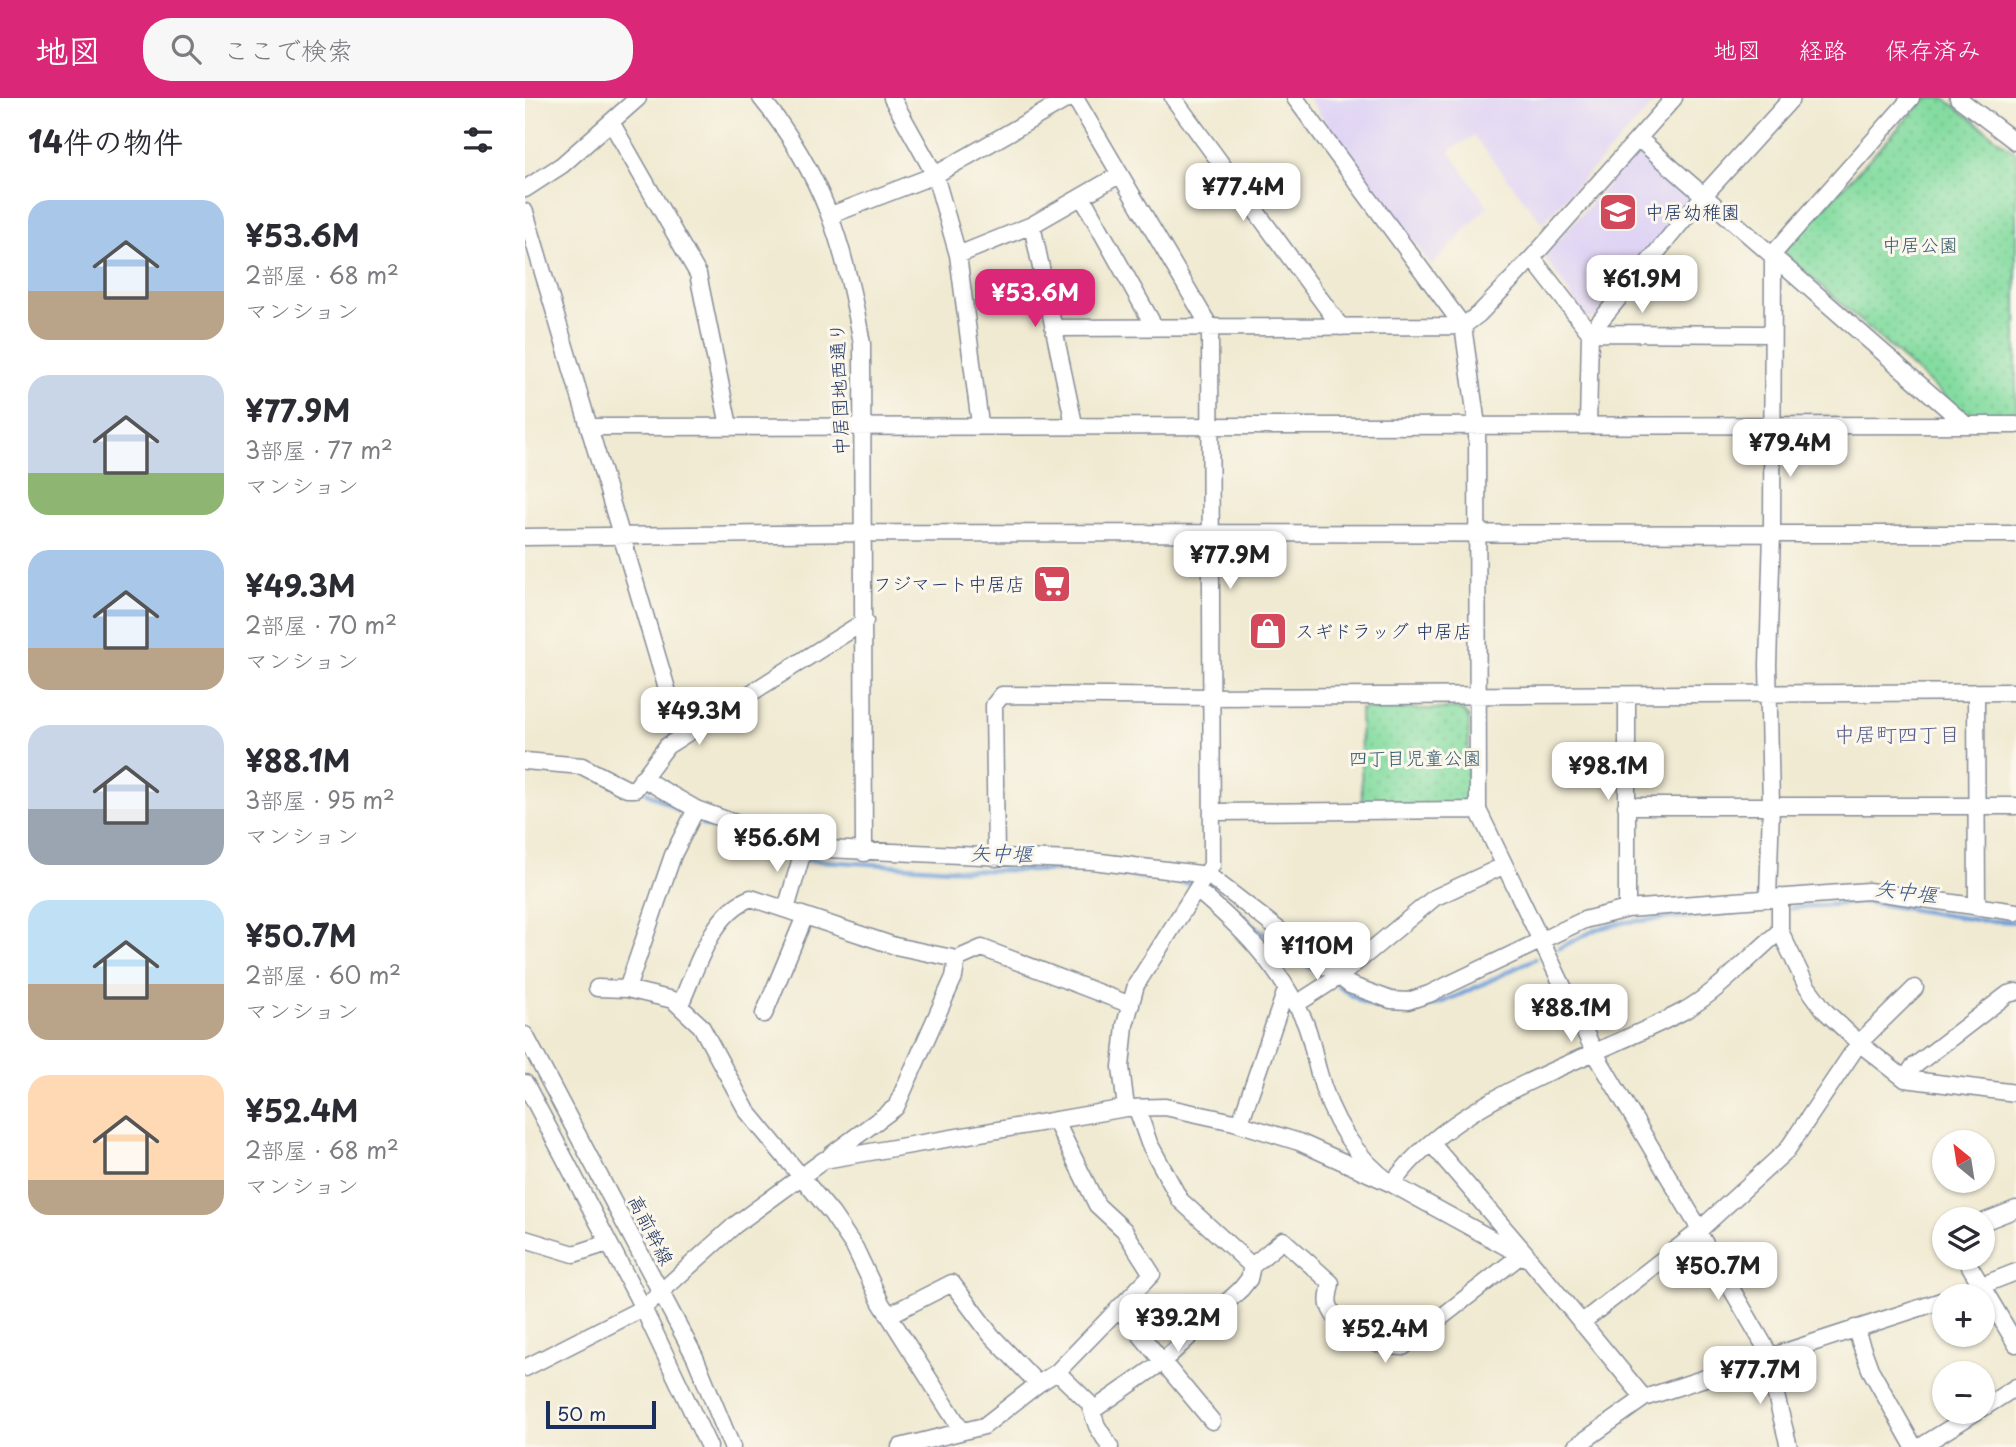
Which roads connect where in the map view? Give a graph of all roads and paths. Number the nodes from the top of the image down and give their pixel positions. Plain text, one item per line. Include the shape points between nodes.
1 (638, 98) edge
2 (761, 98) edge
3 (1069, 98) edge
4 (1075, 98) edge
5 (1173, 98) edge
6 (1295, 98) edge
7 (1674, 98) edge
8 (1792, 98) edge
9 (1911, 98) edge
10 (1958, 98) edge
11 (898, 100) edge
12 (611, 122) junction
13 (1639, 139) junction
14 (2016, 142) edge
15 (935, 175) junction
16 (1119, 175) junction
17 (525, 189) edge
18 (1704, 195) junction
19 (1082, 197) junction
20 (525, 212) edge
21 (831, 215) junction
22 (1033, 225) junction
23 (1773, 254) junction
24 (958, 255) junction
25 (1532, 258) junction
26 (1154, 326) junction
27 (1463, 326) junction
28 (1210, 327) junction
29 (1341, 327) junction
30 (1054, 328) junction
31 (1590, 333) junction
32 (1771, 334) junction
33 (980, 424) junction
34 (1075, 424) junction
35 (1210, 424) junction
36 (863, 425) junction
37 (1477, 425) junction
38 (1588, 425) junction
39 (1966, 425) junction
40 (2016, 425) edge
41 (729, 426) junction
42 (589, 427) junction
43 (1771, 427) junction
44 (863, 533) junction
45 (1772, 533) junction
46 (621, 534) junction
47 (2016, 534) edge
48 (1211, 535) junction
49 (1480, 535) junction
50 (525, 537) edge
51 (865, 621) junction
52 (1976, 692) junction
53 (2016, 692) edge
54 (1476, 695) junction
55 (1627, 695) junction
56 (1767, 695) junction
57 (1213, 697) junction
58 (681, 736) junction
59 (525, 761) edge
60 (642, 778) junction
61 (1626, 806) junction
62 (1771, 806) junction
63 (1978, 806) junction
64 (2016, 806) edge
65 (696, 809) junction
66 (1478, 810) junction
67 (1213, 812) junction
68 (804, 848) junction
69 (864, 853) junction
70 (996, 858) junction
71 (1503, 866) junction
72 (1208, 875) junction
73 (1198, 891) junction
74 (1774, 897) junction
75 (1977, 907) junction
76 (786, 909) junction
77 (1627, 909) junction
78 (2016, 912) edge
79 (805, 916) junction
80 (1780, 931) junction
81 (1541, 941) junction
82 (957, 959) junction
83 (1340, 976) junction
84 (597, 988) dead end
85 (1915, 988) dead end
86 (627, 989) junction
87 (1286, 990) junction
88 (2016, 992) edge
89 (680, 1005) junction
90 (1131, 1005) junction
91 (1295, 1005) junction
92 (764, 1014) dead end
93 (525, 1035) edge
94 (1859, 1043) junction
95 (1595, 1053) junction
96 (1905, 1079) junction
97 (525, 1083) edge
98 (2016, 1093) edge
99 (1132, 1108) junction
100 (1055, 1119) junction
101 (1240, 1124) junction
102 (1430, 1143) junction
103 (824, 1160) junction
104 (801, 1176) junction
105 (1392, 1184) junction
106 (2016, 1209) edge
107 (1995, 1217) edge
108 (1698, 1229) junction
109 (525, 1240) edge
110 (608, 1243) junction
111 (1525, 1258) junction
112 (1252, 1266) junction
113 (2016, 1272) edge
114 (1987, 1284) edge
115 (660, 1295) junction
116 (1932, 1304) edge
117 (643, 1308) junction
118 (1118, 1308) junction
119 (1995, 1308) edge
120 (889, 1315) junction
121 (1581, 1323) junction
122 (1855, 1328) junction
123 (2016, 1344) edge
124 (1768, 1355) junction
125 (1161, 1363) junction
126 (525, 1368) edge
127 (1057, 1372) junction
128 (1038, 1384) junction
129 (2016, 1387) edge
130 (1644, 1398) junction
131 (1995, 1400) edge
132 (1092, 1411) junction
133 (1212, 1421) dead end
134 (1957, 1424) edge
135 (962, 1431) junction
136 (709, 1447) edge
137 (732, 1447) edge
138 (900, 1447) edge
139 (1110, 1447) edge
140 (1575, 1447) edge
141 (1789, 1447) edge
142 (1914, 1447) edge
143 (1920, 1447) edge

1 - 12 street
2 - 21 street, 中居団地西通り via 802,156
3 - 15 street
4 - 16 street
5 - 29 street
6 - 27 street
7 - 13 street
8 - 18 street
9 - 23 street
10 - 14 street
11 - 15 street
12 - 17 street via 562,165
12 - 41 street via 698,274
13 - 18 street
13 - 25 street
15 - 21 street
15 - 24 street
16 - 19 street
16 - 28 street
18 - 23 street
18 - 31 street
19 - 22 street
19 - 26 street
20 - 42 street
21 - 36 street, 中居団地西通り via 853,289 862,344
22 - 24 street
22 - 30 street
23 - 32 street
23 - 39 street
24 - 33 street
25 - 27 street
25 - 31 street
26 - 28 street
26 - 30 street
27 - 29 street
27 - 37 street
28 - 29 street
28 - 35 street
30 - 34 street
31 - 32 street
31 - 38 street
32 - 43 street
33 - 34 street
33 - 36 street
34 - 35 street
35 - 37 street
35 - 48 street
36 - 41 street
36 - 44 street, 中居団地西通り
37 - 38 street
37 - 49 street
38 - 43 street
39 - 40 street
39 - 43 street
41 - 42 street
42 - 46 street
43 - 45 street
44 - 46 street
44 - 48 street
44 - 51 street, 中居団地西通り
45 - 47 street
45 - 49 street
45 - 56 street
46 - 50 street
46 - 58 street
48 - 49 street
48 - 57 street
49 - 54 street
51 - 58 street
51 - 69 street, 中居団地西通り
52 - 53 street
52 - 56 street
52 - 63 street
54 - 55 street
54 - 57 street
54 - 66 street
55 - 56 street
55 - 61 street
56 - 62 street
57 - 67 street
57 - 70 street via 1009,694 997,698
58 - 60 street via 658,755
59 - 60 street via 582,766 627,789 635,789
60 - 65 street
61 - 62 street
61 - 77 street
62 - 63 street
62 - 74 street
63 - 64 street
63 - 75 street
65 - 68 street
65 - 86 street via 673,855
66 - 67 street
66 - 71 street
67 - 72 street
68 - 69 street
68 - 76 street
69 - 70 street
70 - 72 street via 1092,860
71 - 81 street
71 - 83 street via 1434,898
72 - 73 street
72 - 83 street
73 - 87 street via 1245,931
73 - 90 street via 1142,975
74 - 75 street via 1868,891
74 - 77 street
74 - 80 street
75 - 78 street
76 - 79 street
76 - 89 street via 751,898 732,907 708,944
77 - 81 street via 1584,920
79 - 82 street via 895,946
79 - 92 street
80 - 94 street via 1806,985 1825,1011
80 - 95 street via 1703,999
81 - 83 street via 1408,1001 1371,996
81 - 95 street
82 - 90 street via 982,948
82 - 103 street via 954,977 896,1107
83 - 91 street
84 - 86 street
85 - 94 street
86 - 89 street
87 - 91 street
87 - 101 street
88 - 96 street via 1913,1067
89 - 104 street via 701,1026 747,1111
90 - 99 street via 1121,1067
91 - 105 street via 1311,1041 1326,1098 1348,1141 1368,1166
93 - 115 street, 高前幹線
94 - 96 street
94 - 108 street via 1787,1150
95 - 102 street via 1501,1098
95 - 108 street
96 - 98 street
97 - 110 street
99 - 100 street
99 - 101 street via 1165,1107
99 - 112 street via 1180,1200
100 - 103 street
100 - 118 street via 1097,1205 1124,1230 1152,1274
101 - 105 street via 1299,1142
102 - 105 street
102 - 111 street
103 - 104 street
104 - 115 street via 735,1225
104 - 120 street via 855,1248
105 - 111 street
106 - 107 street
108 - 121 street
108 - 124 street
109 - 110 street via 574,1254
110 - 117 street
111 - 112 street via 1403,1347 1358,1336 1336,1318 1328,1303 1331,1283 1283,1240
111 - 121 street
112 - 125 street via 1241,1289
113 - 114 street
115 - 117 street
115 - 137 street, 高前幹線 via 695,1357
116 - 122 street
117 - 126 street
117 - 136 street
118 - 125 street
118 - 127 street
119 - 123 street
120 - 128 street via 952,1283 991,1335
120 - 135 street
121 - 130 street
122 - 124 street
122 - 142 street via 1870,1369
124 - 130 street
124 - 141 street
125 - 132 street
125 - 133 street
127 - 128 street
127 - 132 street
128 - 135 street via 984,1426
129 - 131 street
130 - 140 street
132 - 139 street
134 - 143 street
135 - 138 street

